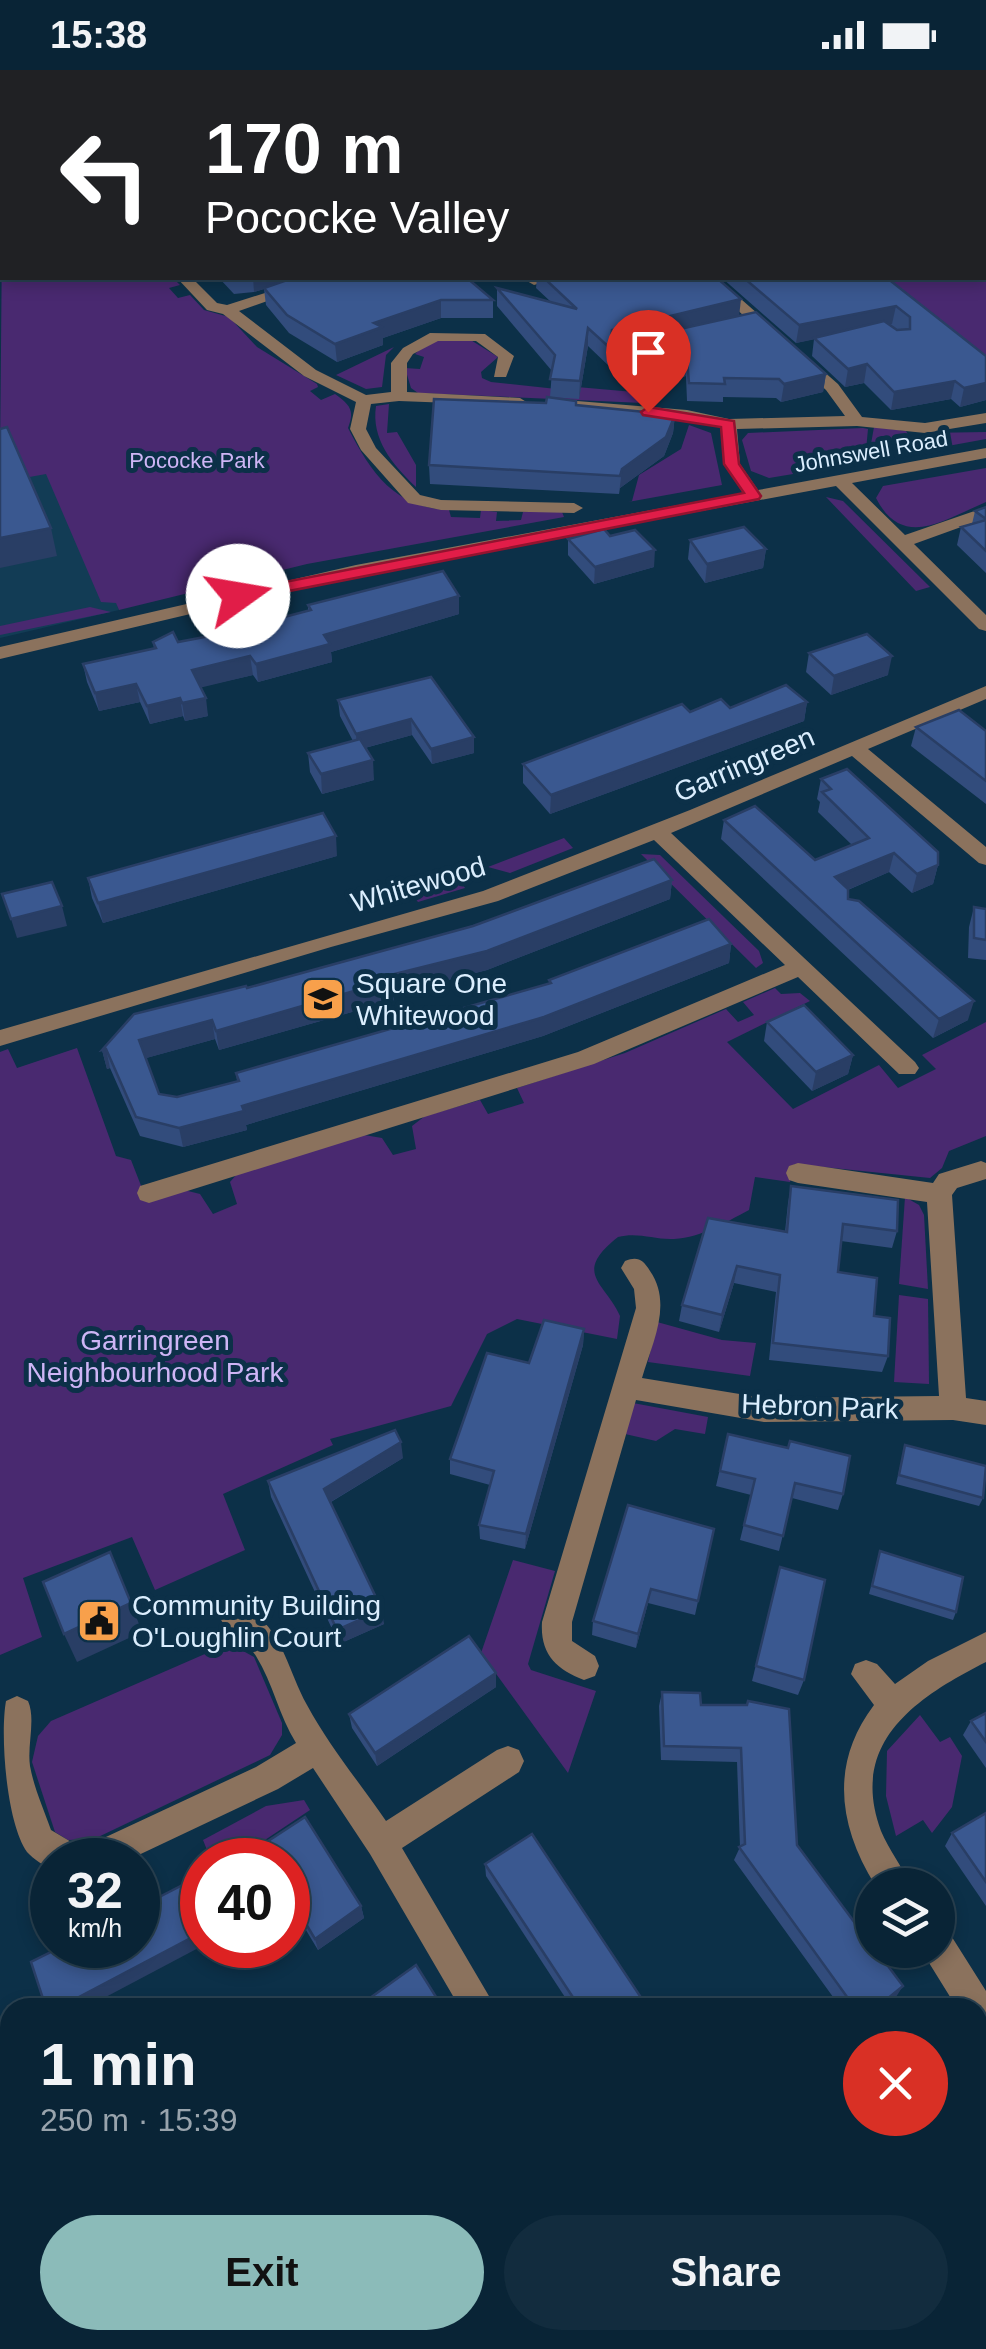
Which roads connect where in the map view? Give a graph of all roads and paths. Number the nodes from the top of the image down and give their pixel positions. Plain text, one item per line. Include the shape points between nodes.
1 (186, 280) edge
2 (320, 280) edge
3 (712, 280) edge
4 (228, 310) junction
5 (758, 321) junction
6 (741, 325) edge
7 (500, 374) dead end
8 (398, 396) junction
9 (364, 400) junction
10 (986, 418) edge
11 (857, 421) junction
12 (728, 424) junction
13 (986, 453) edge
14 (839, 480) junction
15 (754, 496) junction
16 (574, 508) dead end
17 (986, 512) edge
18 (900, 544) junction
19 (986, 624) edge
20 (0, 653) edge
21 (986, 692) edge
22 (853, 748) junction
23 (656, 830) junction
24 (986, 858) edge
25 (799, 968) junction
26 (0, 1038) edge
27 (907, 1068) dead end
28 (980, 1171) dead end
29 (798, 1173) dead end
30 (149, 1193) dead end
31 (939, 1194) junction
32 (634, 1268) dead end
33 (628, 1387) junction
34 (953, 1408) junction
35 (986, 1413) edge
36 (234, 1616) dead end
37 (986, 1646) edge
38 (584, 1666) dead end
39 (866, 1674) dead end
40 (894, 1705) junction
41 (17, 1711) dead end
42 (316, 1748) junction
43 (508, 1760) dead end
44 (37, 1838) edge
45 (138, 1838) edge
46 (381, 1843) junction
47 (885, 1868) edge
48 (952, 1968) edge
49 (473, 1998) edge
50 (971, 1998) edge

1 - 4 street via 212,308
2 - 4 street
3 - 5 street
4 - 9 street via 310,373
5 - 6 street
5 - 11 street via 800,350
7 - 8 street via 506,356 480,337 435,336 399,363
8 - 9 street
8 - 12 street via 687,415
9 - 16 street via 358,429 414,499
10 - 11 street via 925,428
11 - 12 street
12 - 15 street via 732,464
13 - 14 street, Johnswell Road
14 - 15 street, Johnswell Road
14 - 18 street
15 - 20 street, Johnswell Road via 336,574
17 - 18 street
18 - 19 street
21 - 22 street, Garringreen
22 - 23 street, Garringreen
22 - 24 street, Garringreen
23 - 25 street
23 - 26 street, Whitewood via 490,896
25 - 27 street
25 - 30 street via 586,1058
28 - 31 street via 948,1181
29 - 31 street
31 - 34 street
32 - 33 street via 649,1308
33 - 34 street, Hebron Park via 764,1410
33 - 38 street via 557,1622 555,1640 563,1654
34 - 35 street, Hebron Park
36 - 42 street via 269,1649
37 - 40 street via 913,1686
39 - 40 street
40 - 47 street via 874,1724 856,1770 861,1822
41 - 44 street via 15,1770
42 - 45 street
42 - 46 street
43 - 46 street
46 - 49 street
48 - 50 street

